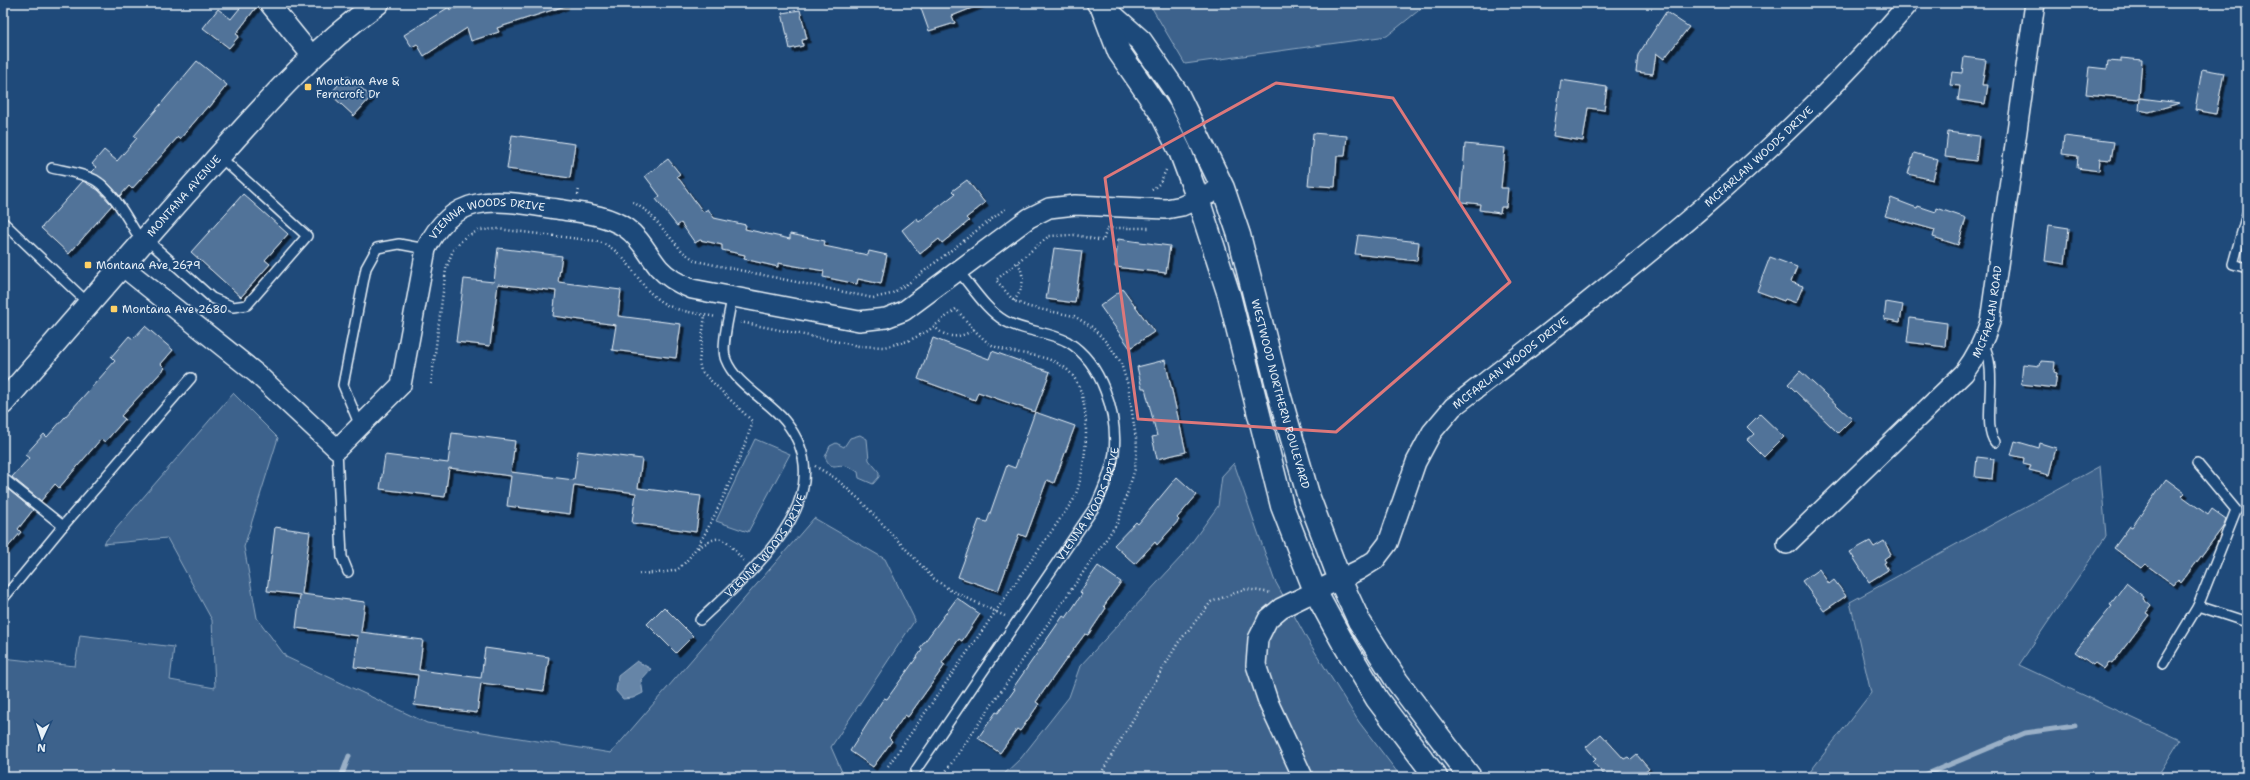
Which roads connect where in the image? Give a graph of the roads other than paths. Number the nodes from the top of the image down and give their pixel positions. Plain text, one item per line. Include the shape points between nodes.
1 (269, 3) edge
2 (378, 3) edge
3 (1909, 3) edge
4 (2035, 3) edge
5 (1100, 6) edge
6 (312, 56) junction
7 (219, 156) junction
8 (52, 168) dead end
9 (1223, 188) junction
10 (1198, 199) junction
11 (2247, 214) edge
12 (3, 222) edge
13 (143, 240) junction
14 (426, 249) junction
15 (122, 266) junction
16 (2247, 268) edge
17 (959, 272) junction
18 (732, 297) junction
19 (89, 304) junction
20 (1983, 343) junction
21 (191, 378) dead end
22 (3, 403) edge
23 (360, 426) junction
24 (1995, 442) dead end
25 (337, 449) junction
26 (2197, 463) dead end
27 (3, 478) edge
28 (63, 526) junction
29 (1787, 544) dead end
30 (348, 572) dead end
31 (1340, 580) junction
32 (1315, 590) junction
33 (3, 599) edge
34 (2198, 606) junction
35 (700, 620) dead end
36 (2247, 622) edge
37 (2163, 664) dead end
38 (916, 770) dead end
39 (1303, 777) edge
40 (1436, 777) edge
41 (1470, 777) edge

1 - 6 street
2 - 6 main road, MONTANA AVENUE
3 - 31 street, MCFARLAN WOODS DRIVE via 1813,106 1728,187 1652,252 1453,407 1432,432 1416,462 1388,543 1375,560
4 - 20 street, MCFARLAN ROAD via 1990,322
5 - 9 main road, WESTWOOD NORTHERN BOULEVARD via 1141,41 1177,93
5 - 10 main road, WESTWOOD NORTHERN BOULEVARD via 1119,52 1161,113 1180,152
6 - 7 main road, MONTANA AVENUE
7 - 13 main road, MONTANA AVENUE
7 - 13 lane via 307,236 247,305 233,307 212,298
8 - 13 lane via 94,179 104,187
9 - 10 street, VIENNA WOODS DRIVE
9 - 31 main road, WESTWOOD NORTHERN BOULEVARD via 1239,235 1308,498
10 - 17 street, VIENNA WOODS DRIVE via 1166,209 1076,205 1049,208 1029,218
10 - 32 main road, WESTWOOD NORTHERN BOULEVARD via 1229,295 1282,506
11 - 16 lane via 2233,264
12 - 19 lane
13 - 15 main road, MONTANA AVENUE
14 - 18 street, VIENNA WOODS DRIVE via 436,230 444,222 475,204 505,201 602,216 628,229 659,268 679,284 700,292
14 - 23 street, VIENNA WOODS DRIVE via 401,385
14 - 23 lane via 399,244 377,248 366,268 343,385
15 - 19 main road, MONTANA AVENUE
15 - 25 street via 257,374
17 - 18 street, VIENNA WOODS DRIVE via 904,312 870,321 849,320
17 - 38 lane, VIENNA WOODS DRIVE via 989,309 1005,321 1068,342 1094,367 1114,429 1113,455 1108,480 1096,505
18 - 35 lane, VIENNA WOODS DRIVE via 724,348 725,359 733,372 790,427 805,459 803,487 790,521 779,539 753,570
19 - 22 main road, MONTANA AVENUE
20 - 24 lane via 1988,351 1992,378 1990,419 1992,438
20 - 29 street, MCFARLAN ROAD via 1976,358 1964,373
21 - 28 lane
23 - 25 street, VIENNA WOODS DRIVE
25 - 30 lane via 342,557
26 - 34 lane via 2236,510
27 - 28 lane
28 - 33 lane
31 - 32 street, MCFARLAN WOODS DRIVE
31 - 41 main road, WESTWOOD NORTHERN BOULEVARD via 1359,621 1397,682
32 - 39 street, MCFARLAN WOODS DRIVE via 1281,608 1268,619 1258,640 1256,664 1267,697
32 - 40 main road, WESTWOOD NORTHERN BOULEVARD via 1377,699
34 - 36 lane
34 - 37 lane

